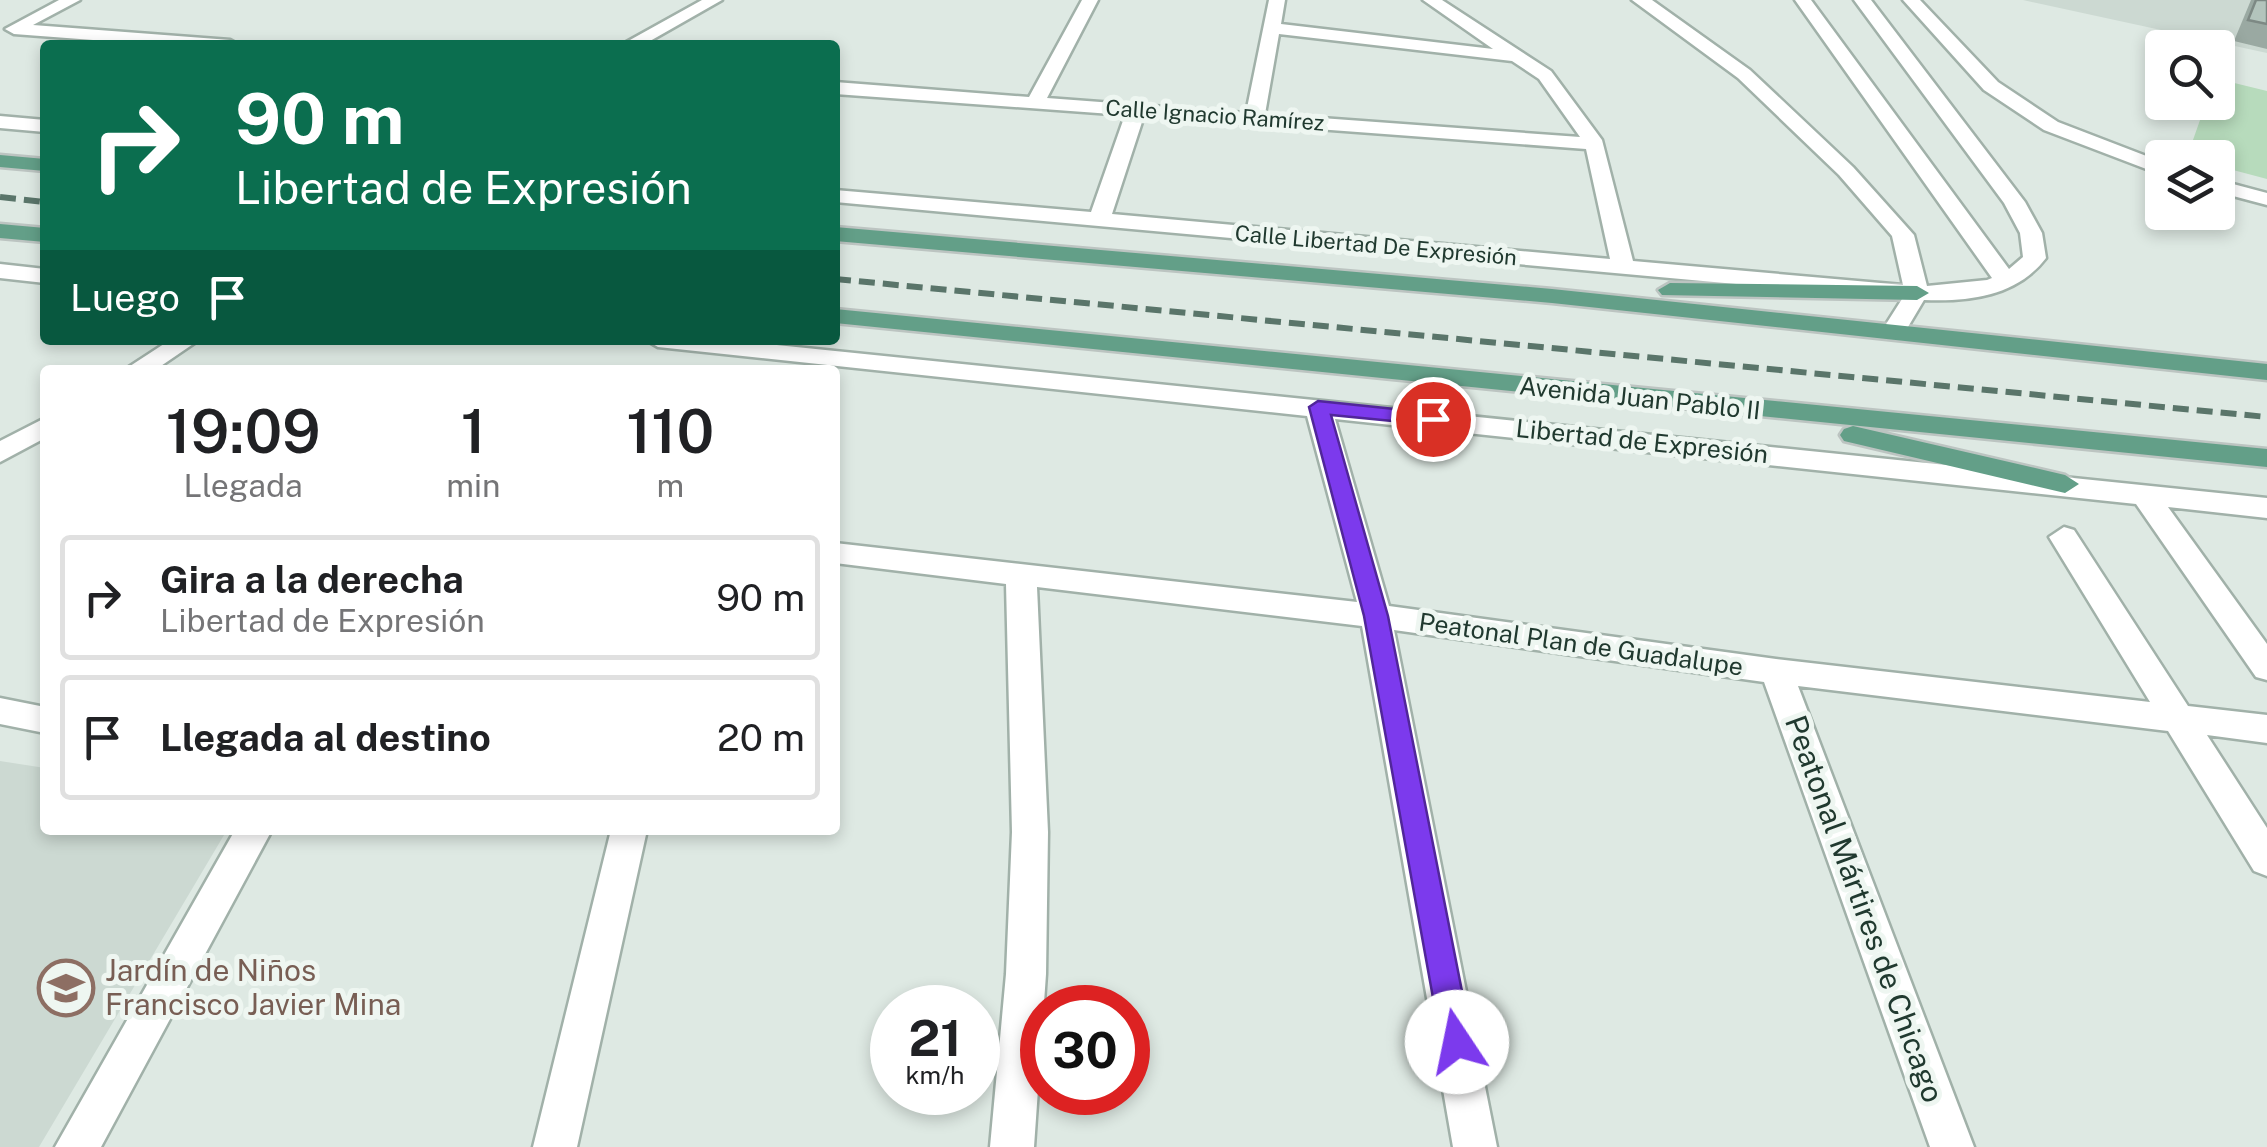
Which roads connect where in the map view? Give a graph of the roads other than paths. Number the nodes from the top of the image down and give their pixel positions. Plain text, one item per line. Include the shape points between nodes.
1 (72, 0) edge
2 (700, 0) edge
3 (713, 0) edge
4 (1090, 0) edge
5 (1277, 0) edge
6 (1432, 0) edge
7 (1640, 0) edge
8 (1803, 0) edge
9 (1862, 0) edge
10 (1911, 0) edge
11 (1271, 28) junction
12 (7, 32) edge
13 (144, 40) edge
14 (639, 40) edge
15 (1519, 56) junction
16 (840, 88) edge
17 (1036, 102) junction
18 (1136, 111) junction
19 (1255, 118) junction
20 (0, 122) edge
21 (40, 126) edge
22 (1594, 144) junction
23 (0, 161) edge
24 (2145, 162) edge
25 (40, 165) edge
26 (2235, 191) edge
27 (840, 196) edge
28 (2267, 199) edge
29 (1100, 219) junction
30 (0, 231) edge
31 (840, 234) edge
32 (40, 235) edge
33 (1623, 265) junction
34 (0, 271) edge
35 (40, 275) edge
36 (2006, 282) junction
37 (1917, 293) junction
38 (1552, 296) junction
39 (840, 317) edge
40 (1894, 332) junction
41 (179, 345) edge
42 (707, 345) edge
43 (145, 365) edge
44 (2267, 372) edge
45 (1318, 407) junction
46 (1743, 409) junction
47 (40, 429) edge
48 (3, 449) edge
49 (40, 452) edge
50 (2267, 458) edge
51 (2066, 484) junction
52 (2145, 496) junction
53 (2266, 509) edge
54 (2064, 537) dead end
55 (840, 553) edge
56 (1021, 576) junction
57 (1376, 616) junction
58 (2267, 668) edge
59 (1776, 671) junction
60 (0, 711) edge
61 (2177, 718) junction
62 (40, 719) edge
63 (2267, 729) edge
64 (251, 835) edge
65 (629, 835) edge
66 (2267, 860) edge
67 (78, 1147) edge
68 (555, 1147) edge
69 (1012, 1147) edge
70 (1475, 1147) edge
71 (1952, 1147) edge

1 - 12 street
2 - 3 street
3 - 14 street
4 - 17 street
5 - 11 street
6 - 15 street
7 - 37 street via 1744,74 1846,171 1903,234
8 - 36 street
9 - 36 street via 2014,202 2030,233 2035,258
10 - 24 street via 1991,86 2051,126
11 - 15 street
11 - 19 street
12 - 13 street
15 - 22 street via 1545,74
16 - 17 street, Calle Ignacio Ramírez
17 - 18 street, Calle Ignacio Ramírez
18 - 19 street, Calle Ignacio Ramírez
18 - 29 street
19 - 22 street, Calle Ignacio Ramírez
20 - 21 street
22 - 33 street
23 - 25 main road
26 - 28 street
27 - 29 street, Calle Libertad De Expresión
29 - 33 street, Calle Libertad De Expresión
30 - 32 main road
31 - 38 main road
33 - 37 street, Calle Libertad De Expresión
34 - 35 street
36 - 37 street, Calle Libertad De Expresión via 1962,296
37 - 38 main road via 1608,290
37 - 40 street
38 - 40 main road
39 - 46 main road, Avenida Juan Pablo II
40 - 44 main road
41 - 43 street
42 - 45 street, Libertad de Expresión
45 - 51 street, Libertad de Expresión
45 - 57 street
46 - 50 main road, Avenida Juan Pablo II
46 - 51 main road
47 - 48 street
48 - 49 street
51 - 52 street, Libertad de Expresión
52 - 53 street, Libertad de Expresión
52 - 58 street
54 - 61 street
55 - 56 street, Peatonal Plan de Guadalupe
56 - 57 street, Peatonal Plan de Guadalupe
56 - 69 street via 1030,832
57 - 59 street, Peatonal Plan de Guadalupe
57 - 70 street
59 - 61 street, Peatonal Plan de Guadalupe
59 - 71 street, Peatonal Mártires de Chicago
60 - 62 street
61 - 63 street, Peatonal Plan de Guadalupe
61 - 66 street
64 - 67 street
65 - 68 street

